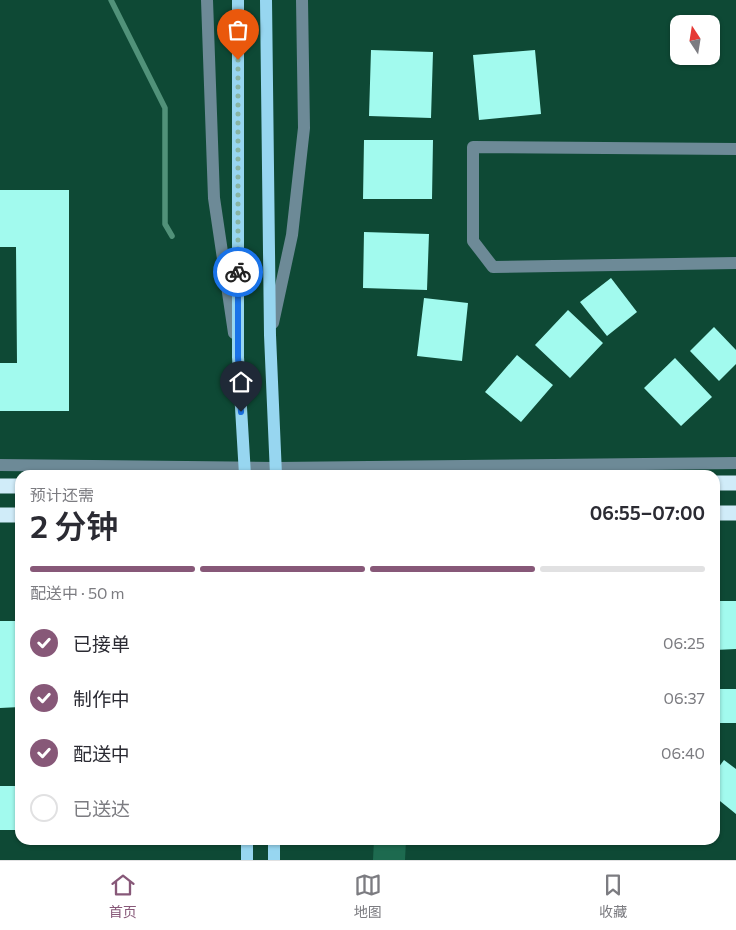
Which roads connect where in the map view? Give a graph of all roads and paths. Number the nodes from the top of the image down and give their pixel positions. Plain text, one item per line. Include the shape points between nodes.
1 (207, 0) edge
2 (238, 0) edge
3 (266, 0) edge
4 (302, 0) edge
5 (736, 149) edge
6 (736, 263) edge
7 (270, 335) junction
8 (238, 357) junction
9 (736, 463) edge
10 (0, 465) edge
11 (203, 470) edge
12 (244, 470) edge
13 (276, 470) edge
14 (378, 470) edge
15 (736, 483) edge
16 (720, 484) edge
17 (0, 486) edge
18 (15, 486) edge
19 (720, 513) edge
20 (736, 513) edge
21 (0, 515) edge
22 (15, 516) edge
23 (246, 845) edge
24 (274, 845) edge
25 (247, 860) edge
26 (274, 860) edge

1 - 8 street via 214,198
2 - 8 main road
3 - 7 main road
4 - 7 street via 304,128 292,236
5 - 6 street via 473,147 472,241 493,267
7 - 13 main road
8 - 12 main road
9 - 14 street
10 - 11 street
15 - 16 highway
17 - 18 highway
19 - 20 highway
21 - 22 highway
23 - 25 main road
24 - 26 main road

